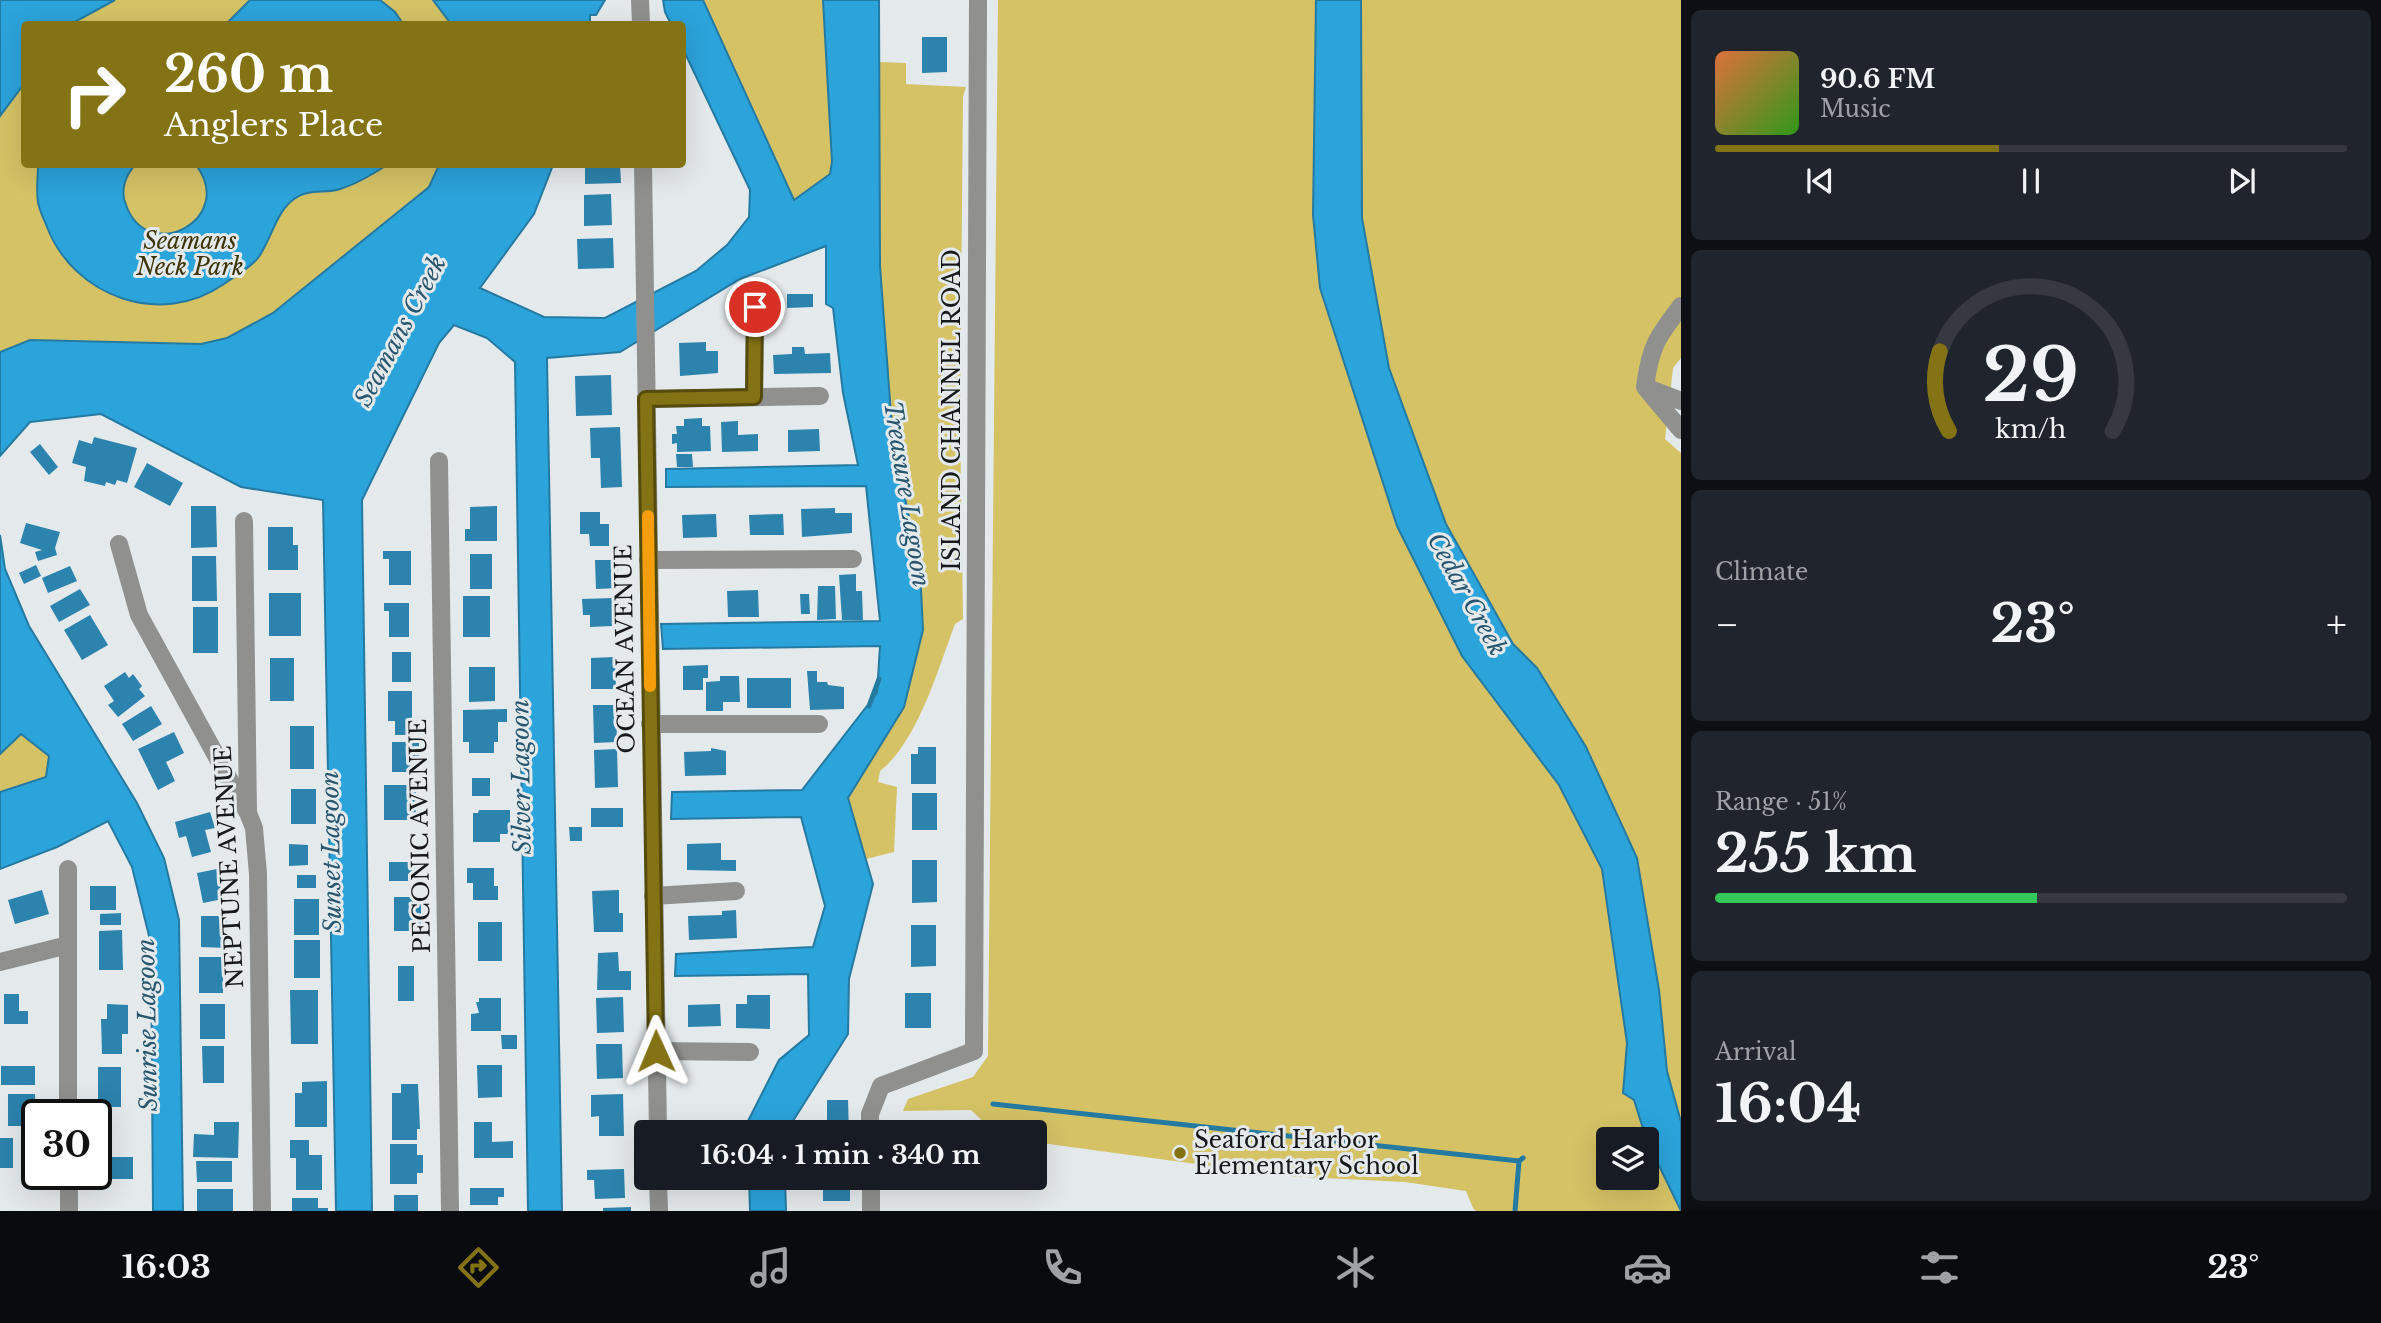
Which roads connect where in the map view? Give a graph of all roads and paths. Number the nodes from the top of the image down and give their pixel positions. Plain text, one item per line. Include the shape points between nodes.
1 (640, 0) edge
2 (978, 0) edge
3 (641, 21) edge
4 (642, 168) edge
5 (1681, 306) edge
6 (755, 307) dead end
7 (1646, 387) junction
8 (820, 396) dead end
9 (754, 397) junction
10 (646, 399) junction
11 (1681, 401) edge
12 (1681, 430) edge
13 (439, 461) dead end
14 (244, 521) dead end
15 (118, 544) dead end
16 (853, 559) dead end
17 (648, 560) junction
18 (650, 724) junction
19 (819, 724) dead end
20 (248, 813) junction
21 (68, 869) dead end
22 (736, 891) dead end
23 (653, 895) junction
24 (68, 944) junction
25 (0, 962) edge
26 (656, 1051) junction
27 (750, 1052) dead end
28 (68, 1099) edge
29 (658, 1120) edge
30 (870, 1120) edge
31 (69, 1190) edge
32 (659, 1190) edge
33 (871, 1190) edge
34 (69, 1211) edge
35 (262, 1211) edge
36 (450, 1211) edge
37 (659, 1211) edge
38 (871, 1211) edge

1 - 3 street
2 - 30 street, ISLAND CHANNEL ROAD via 974,1051 881,1086
4 - 10 street, OCEAN AVENUE
5 - 7 street via 1657,338
6 - 9 street
7 - 11 street
7 - 12 street
8 - 9 street
9 - 10 street
10 - 17 street, OCEAN AVENUE
13 - 36 street, PECONIC AVENUE
14 - 20 street, NEPTUNE AVENUE
15 - 20 street via 139,615
16 - 17 street
17 - 18 street, OCEAN AVENUE
18 - 19 street
18 - 23 street, OCEAN AVENUE
20 - 35 street, NEPTUNE AVENUE via 258,874
21 - 24 street
22 - 23 street
23 - 26 street, OCEAN AVENUE
24 - 25 street
24 - 28 street
26 - 27 street
26 - 29 street, OCEAN AVENUE
31 - 34 street
32 - 37 street
33 - 38 street

